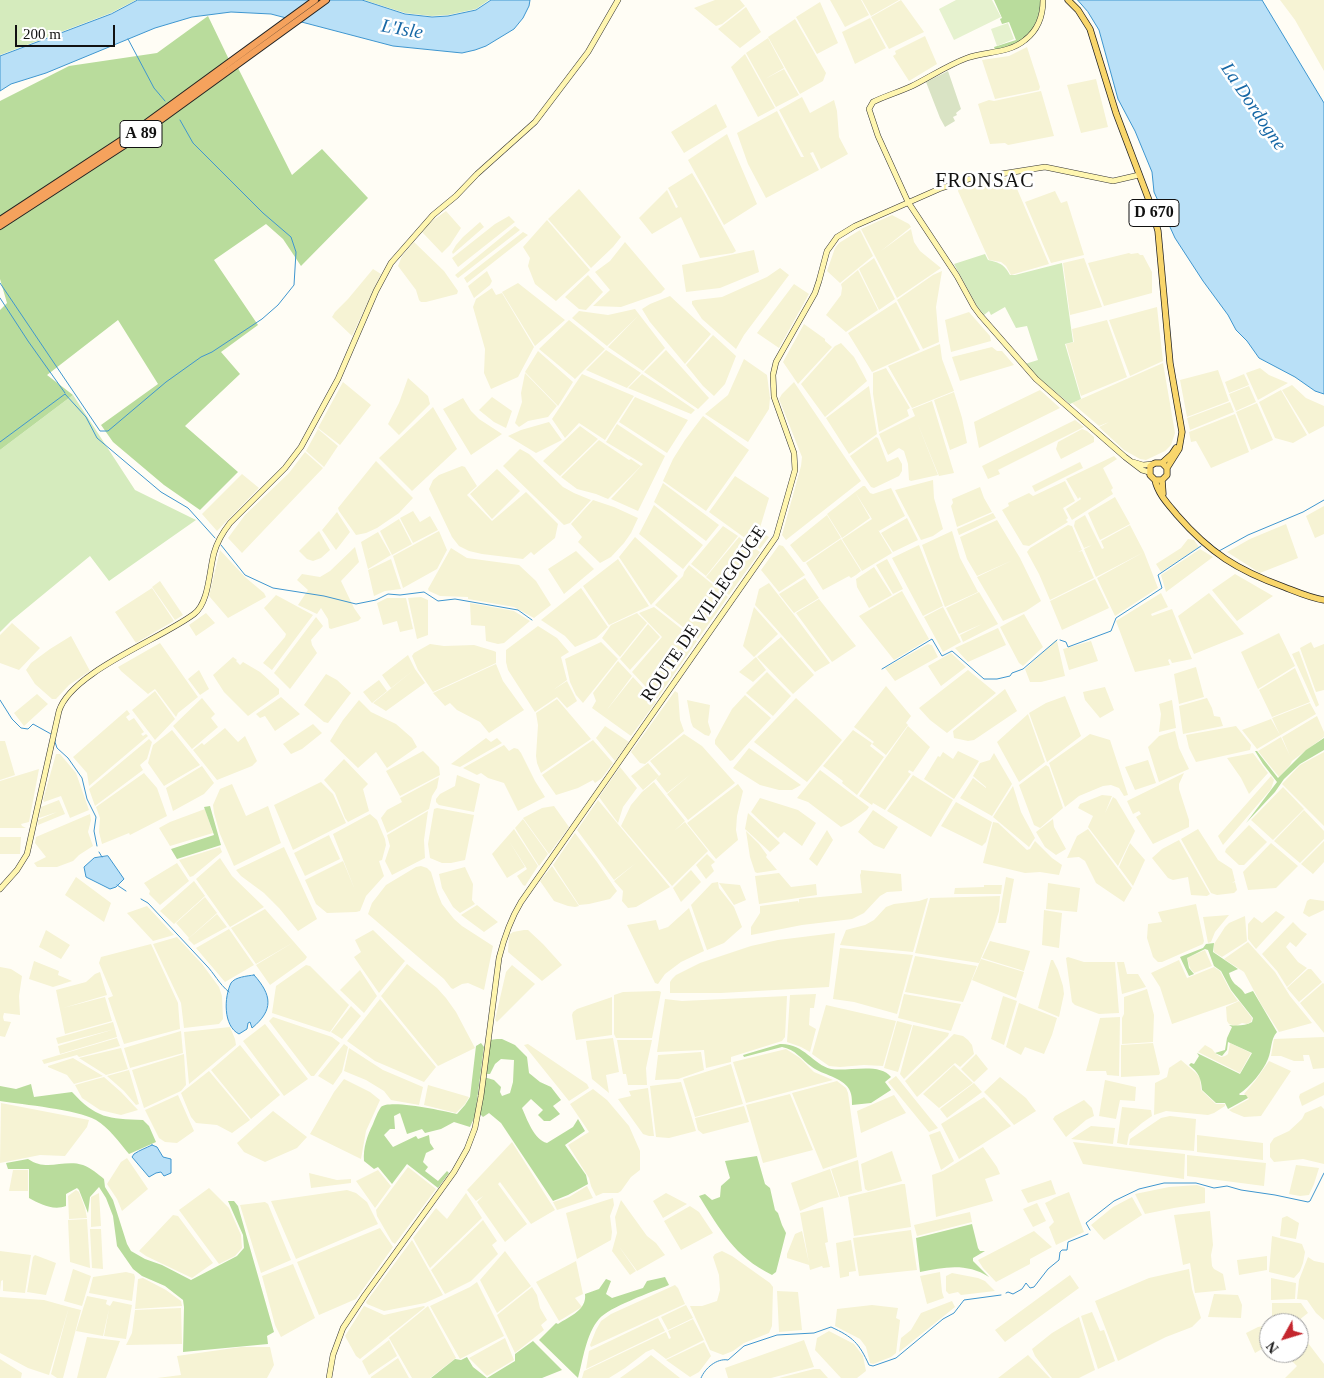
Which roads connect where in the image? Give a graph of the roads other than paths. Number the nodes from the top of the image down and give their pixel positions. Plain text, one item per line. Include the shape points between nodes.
1 (316, 0) edge
2 (326, 0) edge
3 (618, 0) edge
4 (1044, 0) edge
5 (1068, 0) edge
6 (1140, 175) junction
7 (908, 202) junction
8 (0, 220) edge
9 (0, 226) edge
10 (1180, 441) junction
11 (1131, 461) junction
12 (1162, 463) junction
13 (1152, 464) junction
14 (1167, 468) junction
15 (1149, 472) junction
16 (1155, 480) junction
17 (1162, 480) junction
18 (1165, 499) junction
19 (1324, 600) edge
20 (0, 889) edge
21 (329, 1378) edge

1 - 8 highway, A 89 via 134,132
2 - 9 highway, A 89 via 136,137
3 - 20 street via 588,52 536,122 433,215 391,263 338,379 301,447 222,533 201,608 166,632 114,660 74,688 62,701 27,854 18,870
4 - 7 street via 1040,21 1018,45 964,60 870,104 878,136
5 - 6 main road, D 670 via 1090,30
6 - 7 street, ROUTE DE VILLEGOUGE via 1113,180 1042,167 968,179
6 - 10 main road, D 670 via 1155,217 1160,245 1170,363 1181,426
7 - 11 street via 974,307 1024,367
7 - 21 street, ROUTE DE VILLEGOUGE via 849,229 830,244 815,293 776,362 773,375 774,397 796,459 772,544 517,908 502,945 478,1112 467,1149 343,1328 337,1340
10 - 12 main road
10 - 14 main road, D 670
11 - 13 street
11 - 15 street
12 - 13 main road
12 - 14 main road
13 - 15 main road
14 - 17 main road via 1167,475
15 - 16 main road
16 - 17 main road
16 - 18 main road
17 - 18 main road
18 - 19 main road via 1197,537 1248,574

